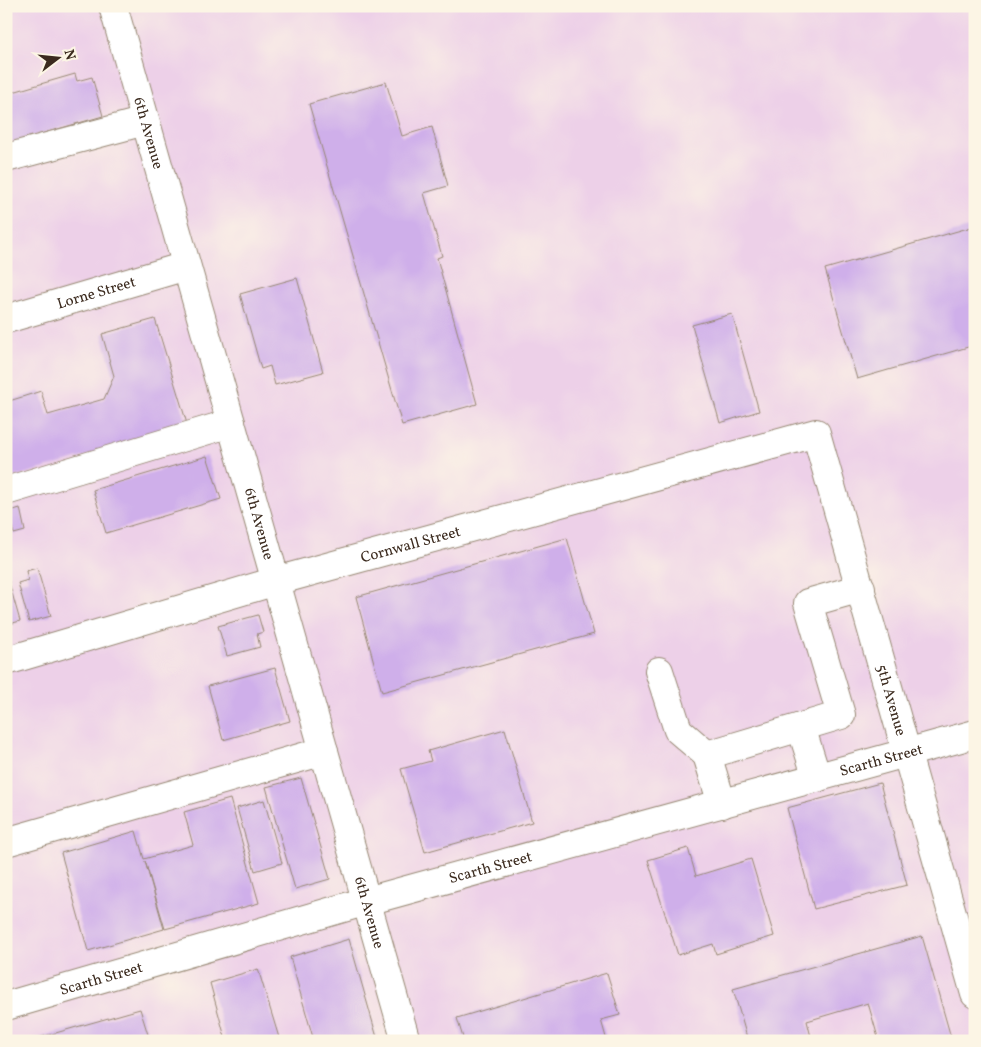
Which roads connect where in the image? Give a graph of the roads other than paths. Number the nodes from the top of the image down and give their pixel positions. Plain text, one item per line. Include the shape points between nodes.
1 (113, 6) edge
2 (145, 121) junction
3 (6, 158) edge
4 (186, 266) junction
5 (6, 319) edge
6 (231, 423) junction
7 (816, 433) joint
8 (6, 491) edge
9 (276, 581) junction
10 (861, 588) junction
11 (6, 661) edge
12 (659, 671) dead end
13 (801, 727) junction
14 (975, 734) edge
15 (324, 751) junction
16 (908, 753) junction
17 (707, 754) junction
18 (816, 778) junction
19 (722, 804) junction
20 (6, 842) edge
21 (367, 901) junction
22 (975, 994) edge
23 (6, 1006) edge
24 (406, 1041) edge

1 - 2 street, 6th Avenue
2 - 3 street
2 - 4 street, 6th Avenue
4 - 5 street, Lorne Street
4 - 6 street, 6th Avenue
6 - 8 street
6 - 9 street, 6th Avenue
7 - 9 street, Cornwall Street
7 - 10 street, 5th Avenue
9 - 11 street, Cornwall Street
9 - 15 street, 6th Avenue
10 - 13 street via 808,603 841,715
10 - 16 street, 5th Avenue
12 - 17 street via 678,730
13 - 17 street
13 - 18 street
14 - 16 street, Scarth Street
15 - 20 street
15 - 21 street, 6th Avenue
16 - 18 street, Scarth Street
16 - 22 street, 5th Avenue
17 - 19 street
18 - 19 street, Scarth Street
19 - 21 street, Scarth Street
21 - 23 street, Scarth Street
21 - 24 street, 6th Avenue

